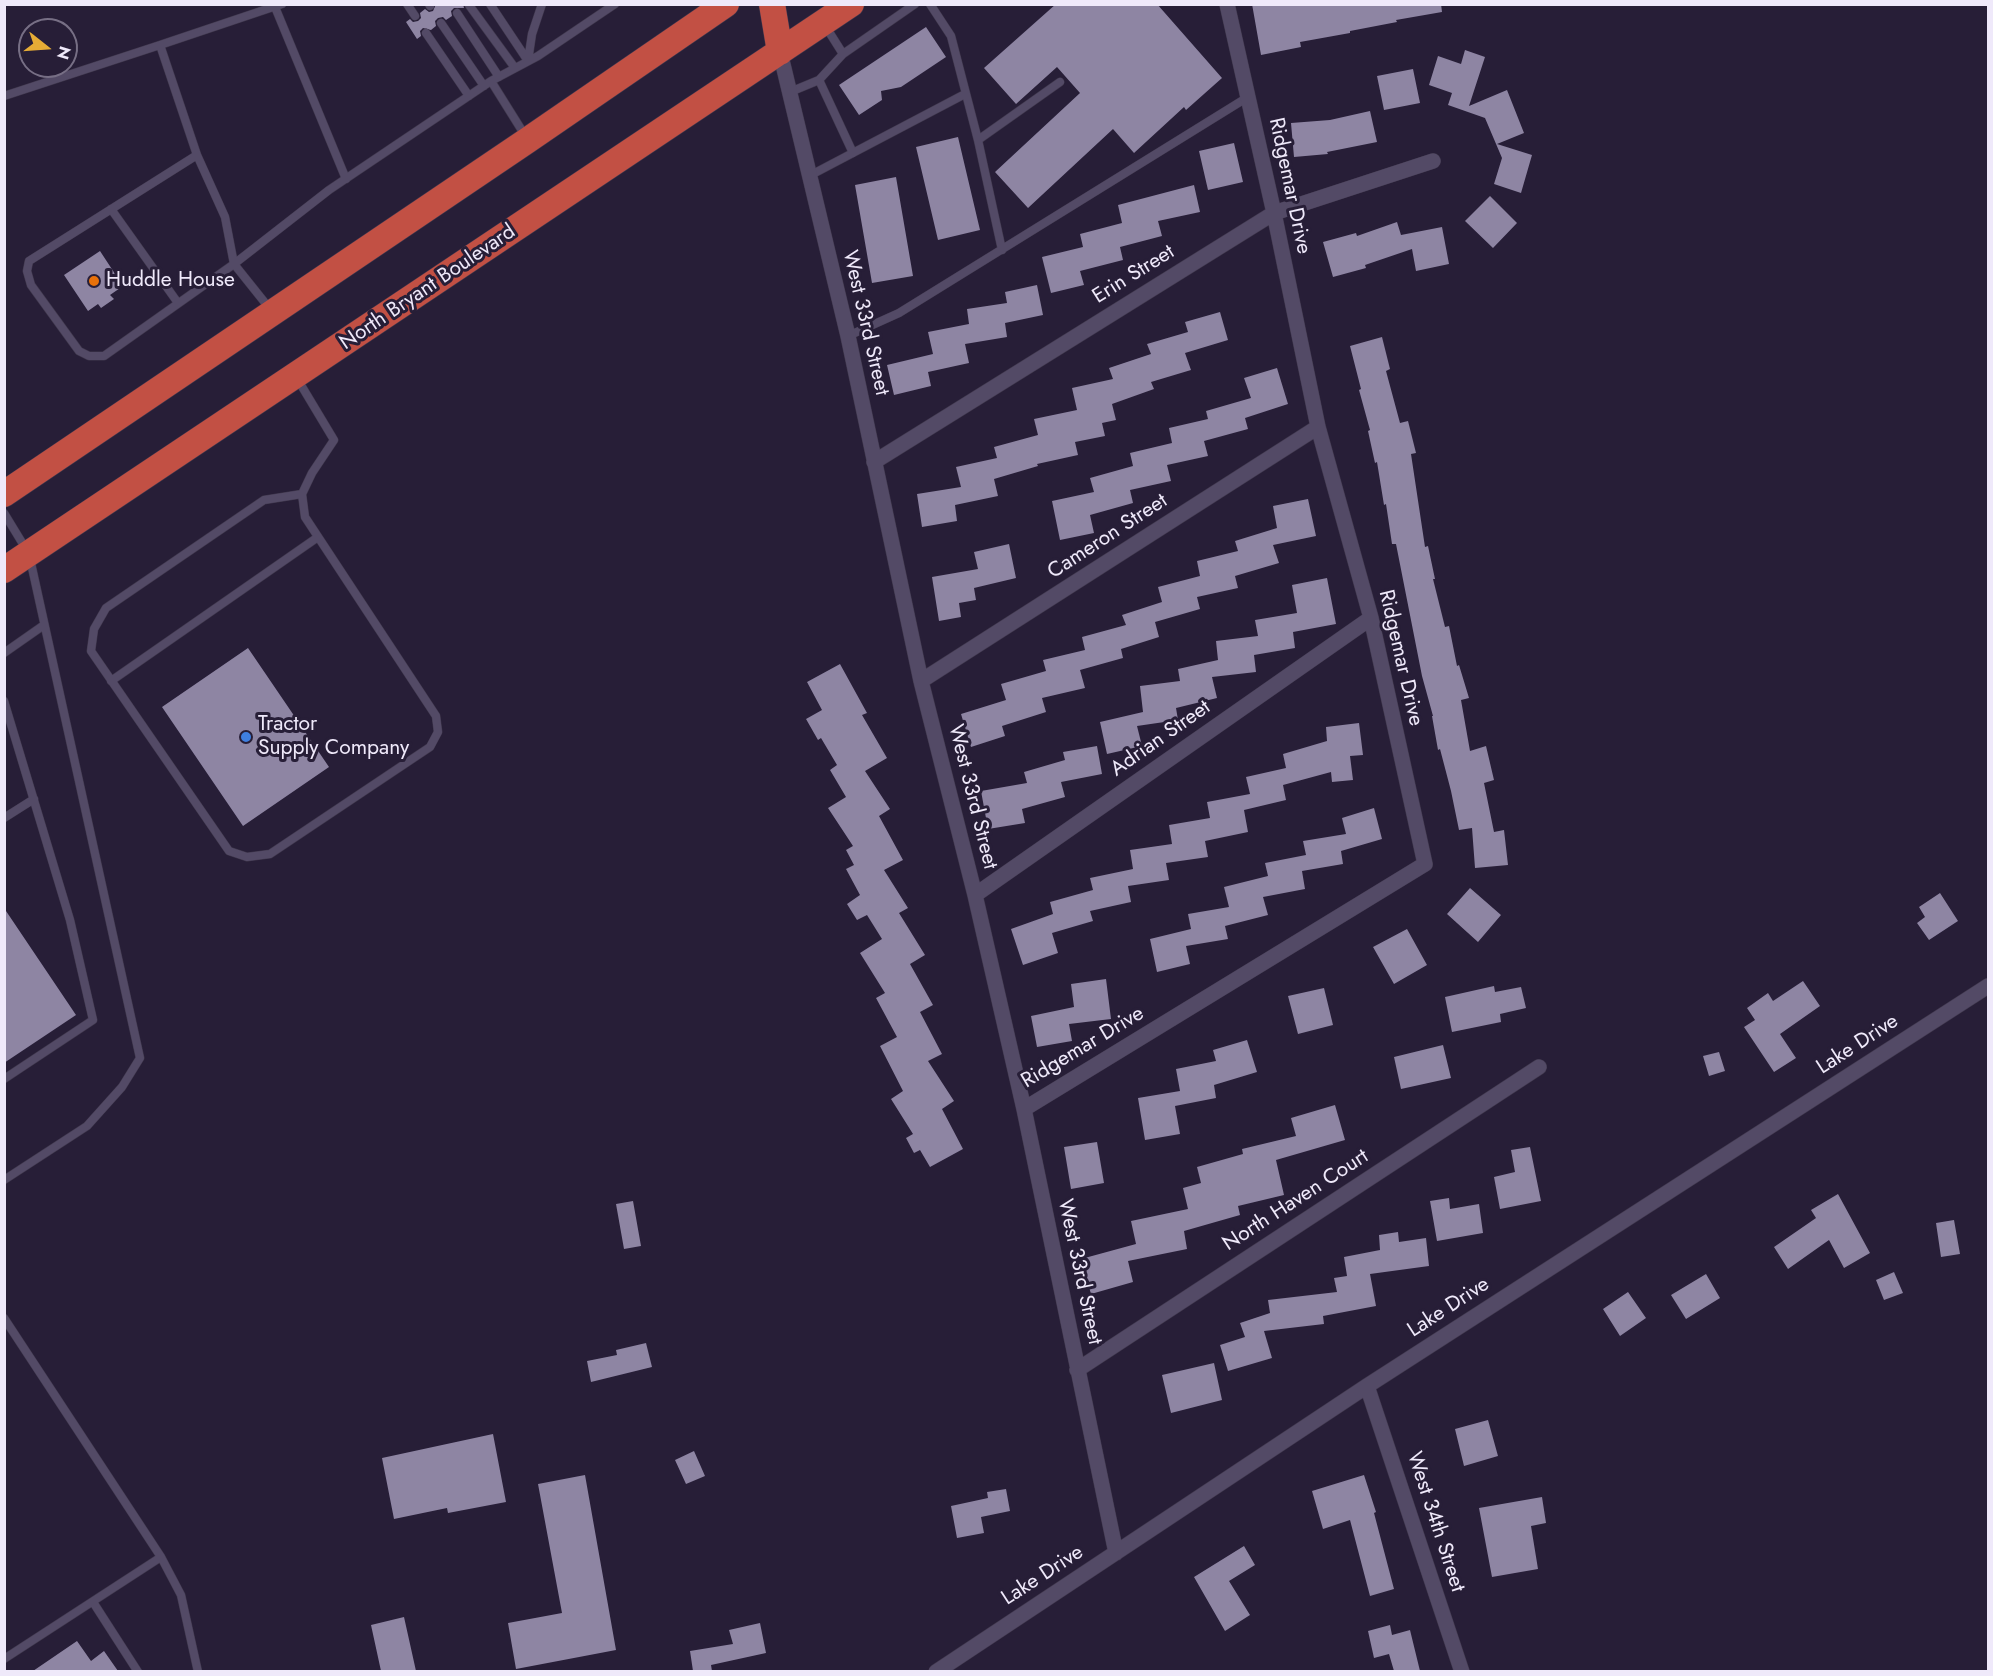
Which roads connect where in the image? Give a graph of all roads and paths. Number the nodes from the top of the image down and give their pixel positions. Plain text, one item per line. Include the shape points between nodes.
1 (407, 4) edge
2 (490, 4) edge
3 (542, 4) edge
4 (615, 4) edge
5 (726, 4) edge
6 (772, 4) edge
7 (851, 4) edge
8 (915, 4) edge
9 (930, 4) edge
10 (1227, 4) edge
11 (469, 5) edge
12 (279, 6) edge
13 (457, 13) dead end
14 (415, 16) dead end
15 (441, 23) dead end
16 (823, 23) junction
17 (426, 33) dead end
18 (160, 45) junction
19 (780, 52) junction
20 (843, 54) junction
21 (528, 61) junction
22 (515, 68) junction
23 (500, 77) junction
24 (819, 80) junction
25 (1060, 82) dead end
26 (488, 84) junction
27 (790, 92) junction
28 (965, 94) junction
29 (4, 96) edge
30 (469, 96) junction
31 (1248, 97) junction
32 (528, 140) junction
33 (978, 140) junction
34 (853, 153) junction
35 (197, 155) junction
36 (1433, 161) dead end
37 (809, 176) junction
38 (346, 178) junction
39 (111, 209) junction
40 (1274, 213) junction
41 (1002, 250) junction
42 (234, 264) junction
43 (178, 303) junction
44 (272, 313) junction
45 (848, 336) junction
46 (296, 376) junction
47 (1318, 428) junction
48 (874, 462) junction
49 (4, 494) edge
50 (302, 494) junction
51 (4, 513) edge
52 (318, 537) junction
53 (28, 554) junction
54 (4, 570) edge
55 (1371, 618) junction
56 (44, 625) junction
57 (4, 653) edge
58 (111, 681) junction
59 (921, 681) junction
60 (4, 701) edge
61 (34, 799) junction
62 (4, 818) edge
63 (975, 895) junction
64 (1989, 986) edge
65 (1539, 1067) dead end
66 (4, 1079) edge
67 (1024, 1109) junction
68 (4, 1180) edge
69 (4, 1318) edge
70 (1077, 1370) junction
71 (1367, 1386) junction
72 (1116, 1553) junction
73 (161, 1557) junction
74 (93, 1602) junction
75 (4, 1659) edge
76 (138, 1671) edge
77 (198, 1671) edge
78 (936, 1671) edge
79 (1462, 1671) edge

1 - 14 lane
2 - 21 lane
3 - 21 lane
4 - 21 lane
5 - 32 highway
6 - 19 highway
7 - 16 highway, North Bryant Boulevard
8 - 20 lane
9 - 28 lane via 951,36
10 - 31 street, Ridgemar Drive
11 - 22 lane
12 - 18 lane
12 - 38 lane
13 - 23 lane
15 - 26 lane
16 - 19 highway, North Bryant Boulevard
16 - 20 lane
17 - 30 lane
18 - 29 lane
18 - 35 lane
19 - 27 street, West 33rd Street
19 - 46 highway, North Bryant Boulevard
20 - 24 lane
21 - 22 lane
22 - 23 lane
23 - 26 lane
24 - 27 lane
24 - 34 lane
25 - 33 lane
26 - 30 lane
26 - 32 lane
27 - 37 street, West 33rd Street
28 - 33 lane
28 - 34 lane
30 - 38 lane
31 - 40 street, Ridgemar Drive
31 - 41 lane
32 - 44 highway
33 - 41 lane
34 - 37 lane
35 - 39 lane
35 - 42 lane via 225,217
36 - 40 street, Erin Street
37 - 45 street, West 33rd Street
38 - 42 lane
39 - 43 lane
39 - 43 lane via 29,261 27,271 38,295 79,351 89,356 104,356
40 - 47 street, Ridgemar Drive
40 - 48 street, Erin Street
41 - 45 lane via 899,313
42 - 43 lane
42 - 44 lane
44 - 49 highway
45 - 48 street, West 33rd Street
46 - 50 lane via 334,440
46 - 53 highway, North Bryant Boulevard
47 - 55 street, Ridgemar Drive
47 - 59 street, Cameron Street
48 - 59 street, West 33rd Street
50 - 52 lane via 305,517
50 - 58 lane via 264,500 106,608 94,629 91,651
51 - 53 lane
52 - 58 lane
52 - 58 lane via 436,716 438,732 430,747 270,854 247,857 229,851
53 - 54 highway, North Bryant Boulevard
53 - 56 lane
55 - 63 street, Adrian Street
55 - 67 street, Ridgemar Drive via 1425,864
56 - 57 lane
56 - 68 lane via 140,1058 122,1087 87,1126
59 - 63 street, West 33rd Street
60 - 61 lane
61 - 62 lane
61 - 66 lane via 70,920 93,1020
63 - 67 street, West 33rd Street
64 - 71 street, Lake Drive
65 - 70 street, North Haven Court
67 - 70 street, West 33rd Street
69 - 73 lane
70 - 72 street, West 33rd Street
71 - 72 street, Lake Drive
71 - 79 street, West 34th Street
72 - 78 street, Lake Drive
73 - 74 lane
73 - 77 lane via 181,1595
74 - 75 lane
74 - 76 lane

